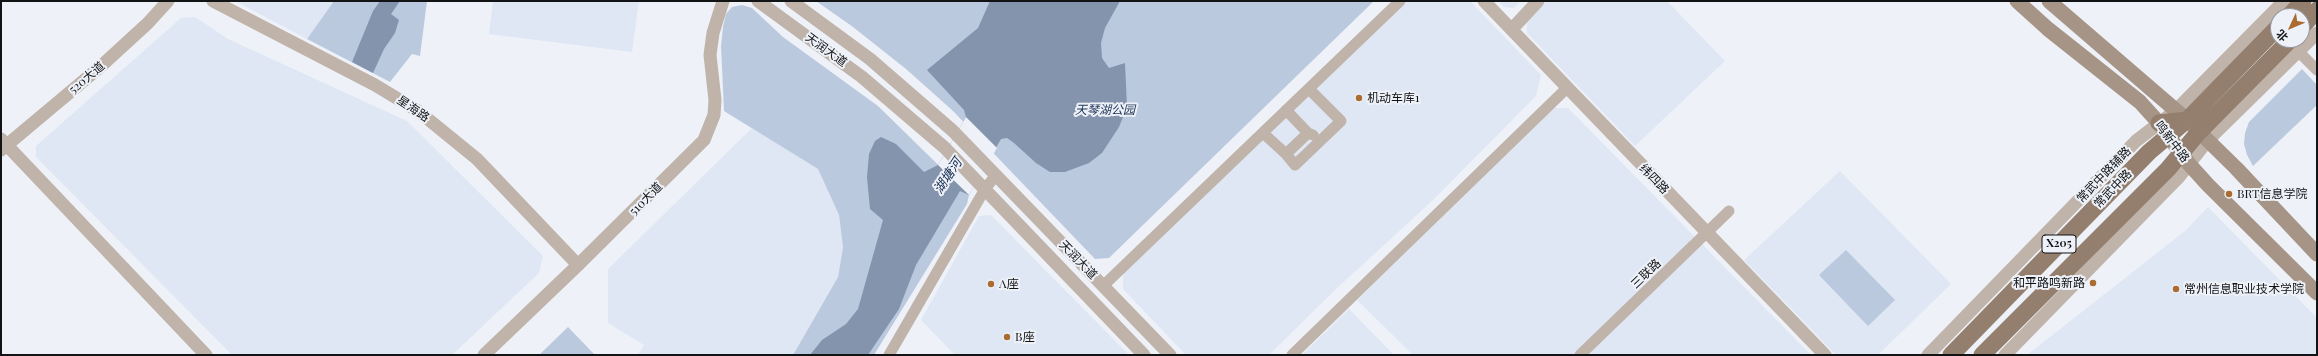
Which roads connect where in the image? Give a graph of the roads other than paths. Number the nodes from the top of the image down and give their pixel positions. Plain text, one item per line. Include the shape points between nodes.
1 (168, 1) edge
2 (213, 1) edge
3 (723, 1) edge
4 (758, 1) edge
5 (791, 1) edge
6 (1400, 1) edge
7 (1484, 1) edge
8 (1538, 1) edge
9 (2017, 1) edge
10 (2049, 1) edge
11 (2284, 1) edge
12 (2317, 10) edge
13 (2310, 18) edge
14 (1512, 29) junction
15 (2270, 36) edge
16 (2292, 48) edge
17 (2297, 48) edge
18 (2317, 70) edge
19 (1567, 88) junction
20 (1308, 89) junction
21 (1286, 110) junction
22 (2195, 125) junction
23 (2164, 129) junction
24 (1263, 133) junction
25 (1308, 133) junction
26 (1323, 140) junction
27 (3, 145) edge
28 (1286, 154) junction
29 (2186, 158) junction
30 (996, 175) junction
31 (981, 185) junction
32 (1729, 211) dead end
33 (1706, 233) junction
34 (2317, 254) edge
35 (578, 265) junction
36 (1103, 286) junction
37 (2317, 293) edge
38 (206, 355) edge
39 (484, 355) edge
40 (889, 355) edge
41 (1144, 355) edge
42 (1170, 355) edge
43 (1292, 355) edge
44 (1580, 355) edge
45 (1824, 355) edge
46 (1928, 355) edge
47 (1951, 355) edge
48 (1982, 355) edge
49 (2005, 355) edge

1 - 27 street, 520大道 via 148,23 100,66
2 - 35 street, 星海路 via 375,85 418,111 477,159
3 - 35 street, 510大道 via 710,55 714,115 704,140
4 - 31 street, 天润大道 via 862,77 945,148
5 - 30 street, 天润大道 via 870,59 953,131
6 - 20 street
7 - 14 street, 纬四路
8 - 14 street
9 - 23 main road, 鸣新中路 via 2140,102
10 - 22 main road, 鸣新中路
11 - 22 street
12 - 13 main road
14 - 19 street, 纬四路
15 - 22 main road, 常武中路 / X205
16 - 22 main road, 常武中路 / X205
17 - 18 street
19 - 33 street, 纬四路
19 - 43 street
20 - 21 street
20 - 26 street via 1341,121
21 - 24 street
21 - 25 street
22 - 23 main road, 常武中路 / X205
22 - 29 main road, 常武中路 / X205
22 - 34 main road, 鸣新中路
23 - 29 main road, 鸣新中路
23 - 46 street, 常武中路辅路 via 2136,141
23 - 47 main road, 常武中路 / X205 via 2149,152
24 - 28 street
24 - 36 street
25 - 26 street
25 - 28 street
26 - 28 street via 1294,168
27 - 38 street
29 - 37 main road, 鸣新中路
29 - 48 main road, 常武中路 / X205
29 - 49 street via 2179,177
30 - 31 street
30 - 36 street, 天润大道
31 - 40 street
31 - 41 street, 天润大道
32 - 33 street, 三联路
33 - 44 street, 三联路
33 - 45 street, 纬四路
35 - 39 street, 510大道
36 - 42 street, 天润大道

